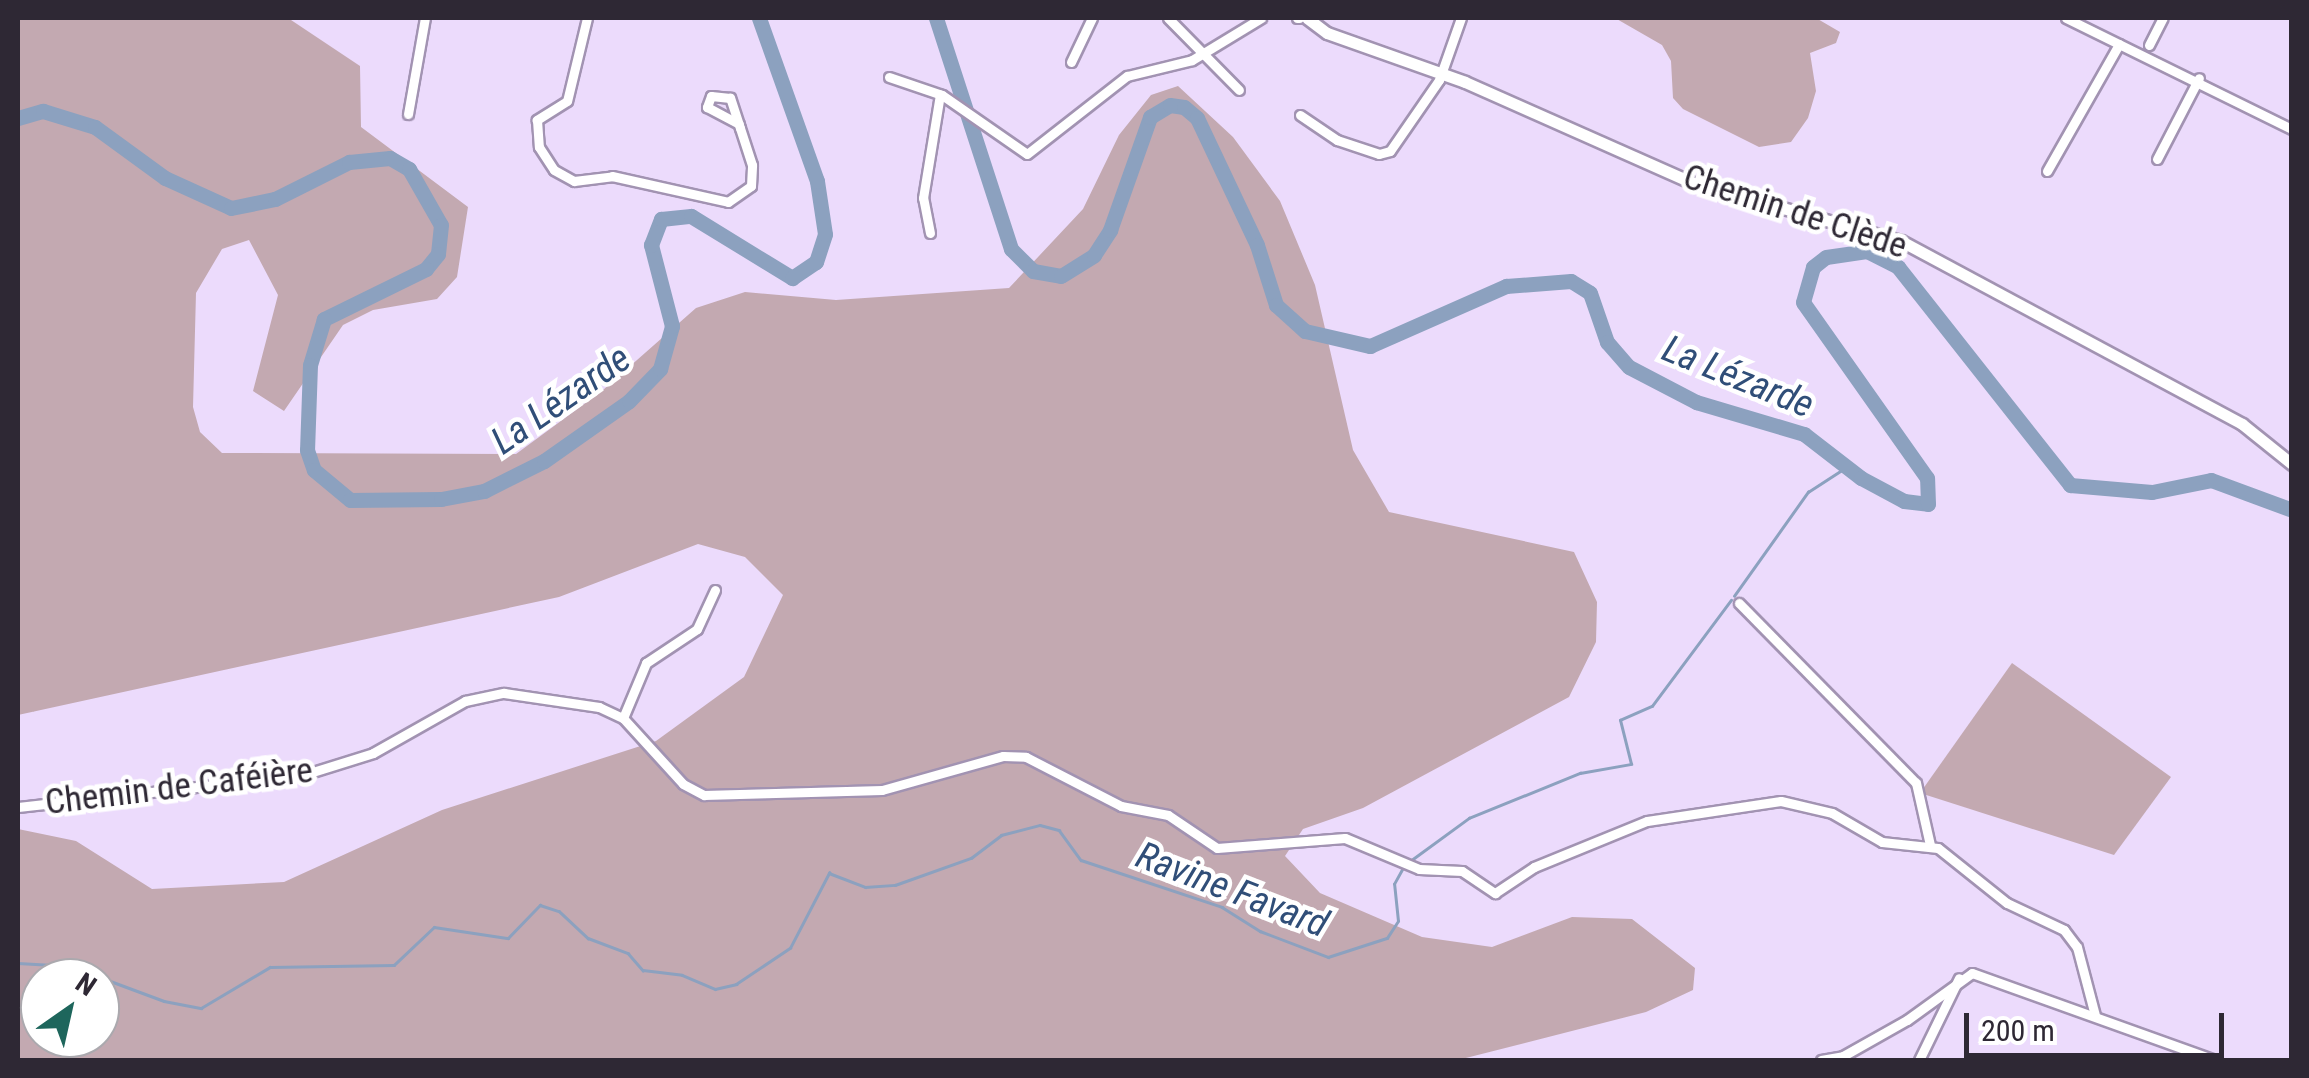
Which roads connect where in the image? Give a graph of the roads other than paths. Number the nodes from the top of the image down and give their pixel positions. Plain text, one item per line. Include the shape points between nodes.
1 (425, 18) edge
2 (587, 18) edge
3 (1092, 18) edge
4 (1168, 18) edge
5 (1261, 18) edge
6 (1307, 18) edge
7 (1461, 18) edge
8 (2066, 18) edge
9 (2163, 18) edge
10 (2118, 44) junction
11 (2149, 45) dead end
12 (1207, 52) junction
13 (1071, 62) dead end
14 (1442, 72) junction
15 (889, 76) dead end
16 (2198, 78) junction
17 (1239, 90) dead end
18 (940, 94) junction
19 (408, 114) dead end
20 (1300, 115) dead end
21 (739, 124) dead end
22 (2292, 130) edge
23 (2157, 160) dead end
24 (2047, 171) dead end
25 (930, 234) dead end
26 (2292, 464) edge
27 (715, 590) dead end
28 (1738, 603) dead end
29 (623, 718) junction
30 (18, 807) edge
31 (1930, 845) junction
32 (1959, 978) junction
33 (2095, 1015) junction
34 (1821, 1060) edge
35 (1919, 1060) edge
36 (2215, 1060) edge

1 - 19 street
2 - 21 street via 566,101 537,120 539,147 554,170 574,181 612,176 728,202 745,194 752,179
3 - 13 street
4 - 12 street
5 - 12 street
6 - 14 main road, Chemin de Clède via 1327,33
7 - 14 street
8 - 10 street
9 - 11 street
10 - 16 street
10 - 24 street
12 - 17 street
12 - 18 street via 1127,76 1033,152 1011,149
14 - 20 street via 1384,154 1337,140
14 - 26 main road, Chemin de Clède via 1693,183 1901,241 2242,424
15 - 18 street
16 - 22 street
16 - 23 street
18 - 25 street via 924,198
27 - 29 street via 697,629 646,663
28 - 31 street via 1916,784
29 - 30 street, Chemin de Caféière via 599,708 482,695 373,753 304,775
29 - 31 street via 683,784 704,796 882,790 1003,756 1026,758 1121,806 1168,814 1217,848 1345,838 1411,866 1449,867 1495,893 1534,867 1647,821 1781,800 1832,813 1882,842
31 - 33 street via 2007,903 2072,937
32 - 33 street via 1990,976
32 - 34 street via 1907,1020
32 - 35 street
33 - 36 street

